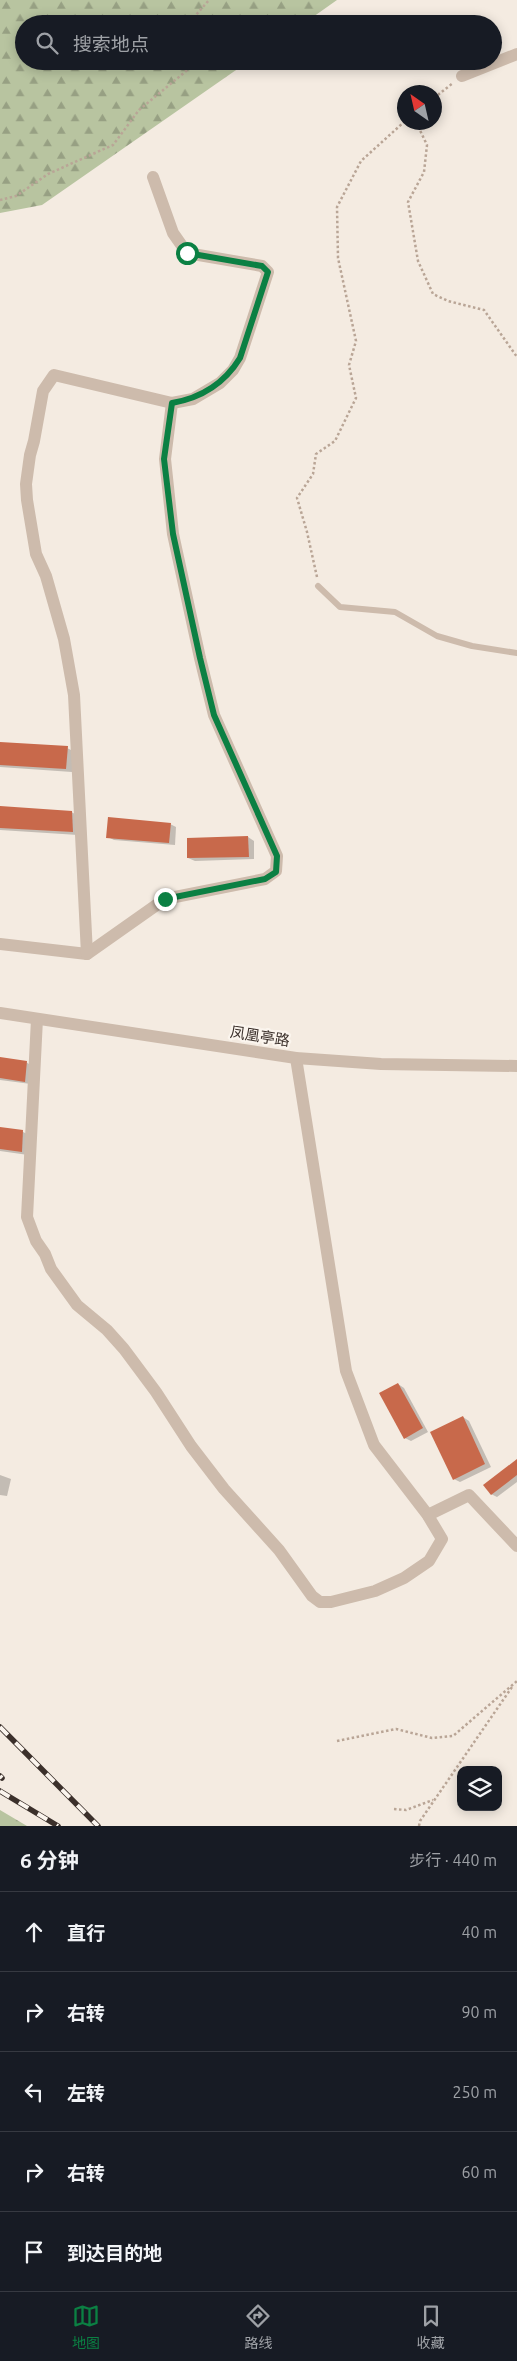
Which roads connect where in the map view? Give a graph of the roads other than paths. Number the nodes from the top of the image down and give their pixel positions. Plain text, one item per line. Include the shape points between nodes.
1 (517, 54) edge
2 (502, 60) edge
3 (477, 70) edge
4 (462, 76) road end
5 (153, 177) dead end
6 (172, 403) junction
7 (318, 586) road end
8 (517, 653) edge
9 (0, 944) edge
10 (87, 954) junction
11 (0, 1013) edge
12 (37, 1019) junction
13 (296, 1058) junction
14 (517, 1066) edge
15 (428, 1515) junction
16 (517, 1546) edge

1 - 2 street
3 - 4 street
5 - 6 street via 173,233 187,253 262,266 268,272 240,358 232,370 220,383 193,399
6 - 10 street via 164,459 173,534 200,658 214,715 277,856 276,872 265,879 165,899
6 - 10 street via 54,375 43,391 30,455 26,484 36,554 46,576 64,639 74,696
7 - 8 lane via 340,607 395,612 437,636 472,646
9 - 10 street
11 - 12 street, 凤凰亭路
12 - 13 street, 凤凰亭路
12 - 15 street via 27,1217 36,1241 77,1305 124,1349 224,1489 320,1602 375,1591 404,1578 429,1561 442,1539
13 - 14 street, 凤凰亭路 via 381,1064
13 - 15 street via 346,1371 374,1445
15 - 16 street via 469,1495

